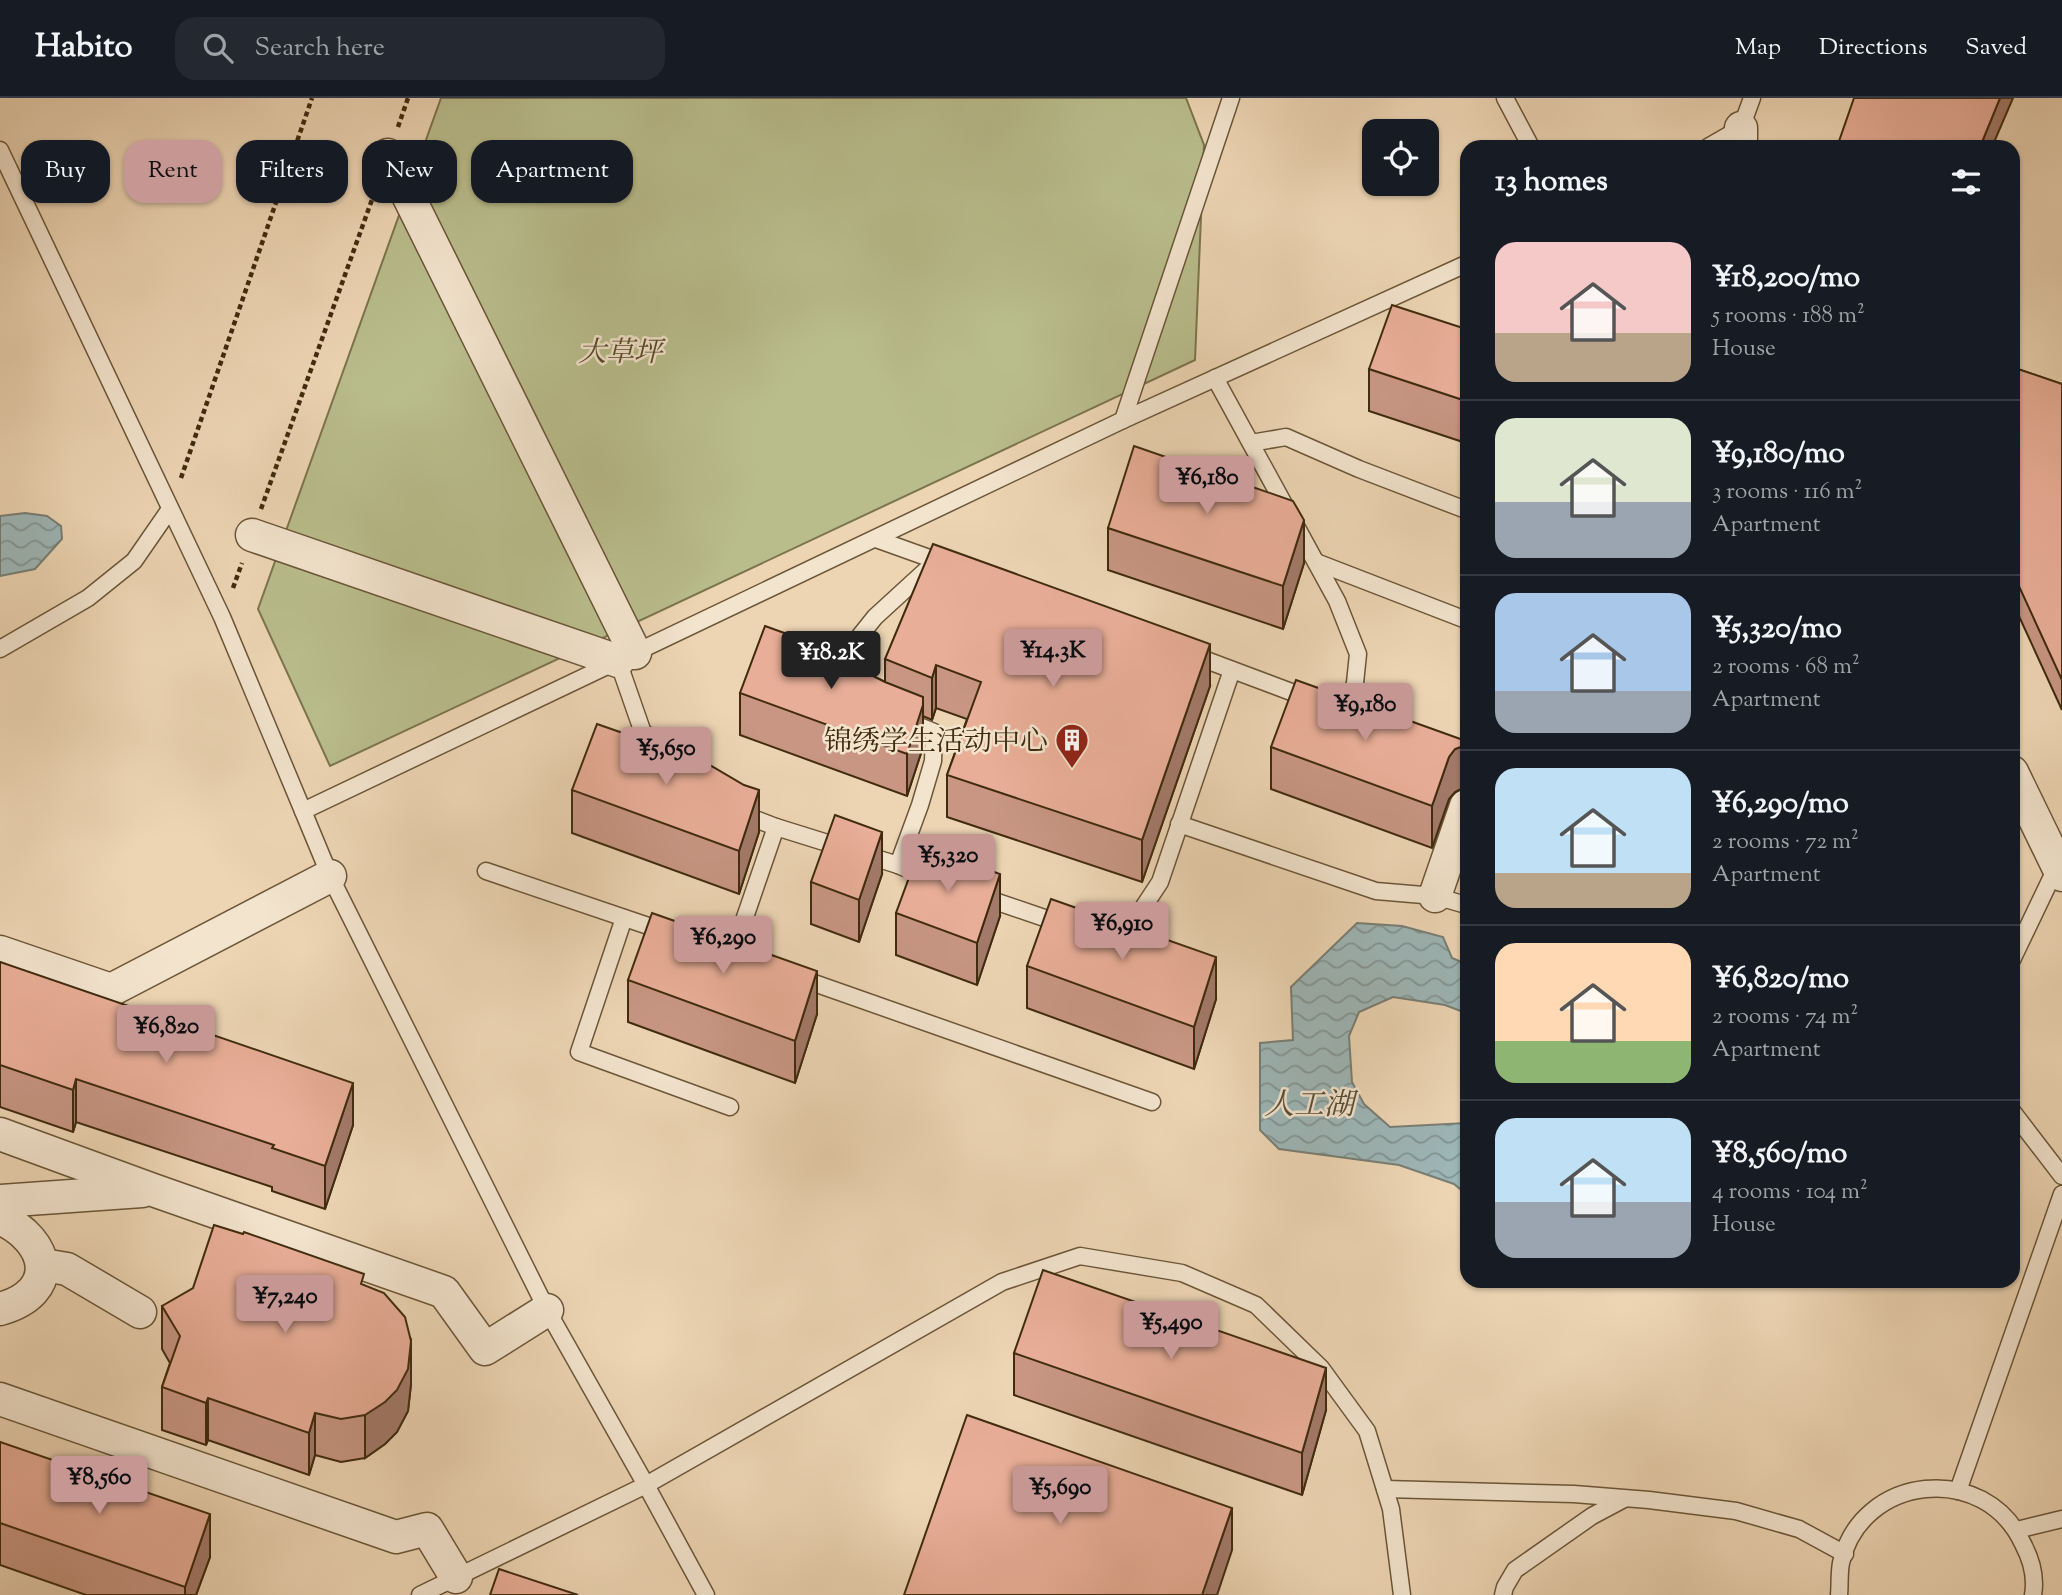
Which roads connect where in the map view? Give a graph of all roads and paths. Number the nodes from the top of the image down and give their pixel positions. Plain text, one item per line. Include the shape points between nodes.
1 (312, 98) edge
2 (408, 98) edge
3 (1231, 98) edge
4 (1505, 98) edge
5 (1752, 98) edge
6 (1741, 137) edge
7 (393, 140) edge
8 (1527, 140) edge
9 (0, 150) edge
10 (371, 203) edge
11 (411, 203) edge
12 (1460, 267) edge
13 (1215, 378) junction
14 (1123, 421) junction
15 (1251, 443) junction
16 (1460, 508) edge
17 (170, 509) junction
18 (252, 535) junction
19 (876, 538) junction
20 (936, 561) junction
21 (1316, 562) junction
22 (962, 570) edge
23 (222, 617) junction
24 (1460, 618) edge
25 (0, 649) edge
26 (1180, 651) edge
27 (627, 657) junction
28 (1231, 670) junction
29 (848, 694) edge
30 (890, 715) edge
31 (674, 769) edge
32 (2020, 788) edge
33 (727, 805) edge
34 (303, 811) junction
35 (1460, 823) edge
36 (1179, 824) junction
37 (776, 827) junction
38 (898, 865) junction
39 (2060, 870) edge
40 (486, 871) dead end
41 (330, 876) junction
42 (941, 882) edge
43 (966, 891) edge
44 (1435, 896) junction
45 (1460, 903) edge
46 (624, 918) junction
47 (1077, 930) edge
48 (684, 938) edge
49 (1101, 938) edge
50 (2020, 946) edge
51 (0, 952) edge
52 (732, 955) edge
53 (785, 973) edge
54 (1152, 1102) dead end
55 (730, 1107) dead end
56 (2020, 1121) edge
57 (0, 1134) edge
58 (2062, 1176) edge
59 (153, 1190) junction
60 (2062, 1194) edge
61 (0, 1201) edge
62 (0, 1218) edge
63 (43, 1265) junction
64 (0, 1309) edge
65 (547, 1310) junction
66 (140, 1312) dead end
67 (0, 1399) edge
68 (646, 1485) junction
69 (1385, 1489) junction
70 (1958, 1491) junction
71 (1625, 1498) junction
72 (2062, 1519) edge
73 (2017, 1530) junction
74 (1845, 1554) junction
75 (456, 1577) junction
76 (420, 1595) edge
77 (706, 1595) edge
78 (1402, 1595) edge
79 (1503, 1595) edge
80 (1839, 1595) edge
81 (2033, 1595) edge

1 - 17 path
2 - 7 path
3 - 14 lane
4 - 8 lane
5 - 6 lane
9 - 17 lane
10 - 18 path
11 - 27 street
12 - 13 lane
13 - 14 lane
13 - 15 lane
14 - 19 lane
15 - 16 lane via 1286,437
15 - 21 lane
17 - 23 lane
17 - 25 lane via 134,561 88,598
18 - 23 path
18 - 27 street
19 - 20 lane
19 - 27 lane
20 - 22 lane
20 - 29 lane via 875,617 855,642 841,675
21 - 24 lane
21 - 28 lane via 1358,654 1355,683 1339,710
23 - 34 lane
26 - 28 lane
27 - 31 lane via 642,730
27 - 34 lane
28 - 36 lane
30 - 38 lane via 934,732 933,761
32 - 39 street
33 - 37 lane
34 - 41 lane
35 - 44 street
36 - 44 lane via 1376,891
36 - 49 lane via 1160,882 1127,932
37 - 38 lane
37 - 52 lane
38 - 42 lane
39 - 50 lane
40 - 46 lane
41 - 51 street via 111,990
41 - 65 lane
43 - 47 lane
44 - 45 lane
46 - 48 lane
46 - 55 lane via 579,1052
53 - 54 lane
56 - 58 lane
57 - 59 street
59 - 61 street
59 - 65 street via 444,1292 485,1349
60 - 70 lane
62 - 63 street via 34,1244
63 - 64 street via 28,1297
63 - 66 street via 66,1269
65 - 68 lane
67 - 75 street via 396,1537 427,1529
68 - 69 lane via 1002,1282 1080,1256 1182,1273 1256,1305 1321,1368 1367,1431
68 - 75 lane
68 - 77 lane
69 - 71 lane
69 - 78 lane
70 - 73 lane via 1994,1507
70 - 74 lane via 1934,1487 1902,1493 1874,1509 1853,1533
71 - 74 lane via 1735,1511 1799,1530
71 - 79 lane via 1515,1570
72 - 73 lane
73 - 81 lane via 2031,1559
74 - 80 lane
75 - 76 lane

